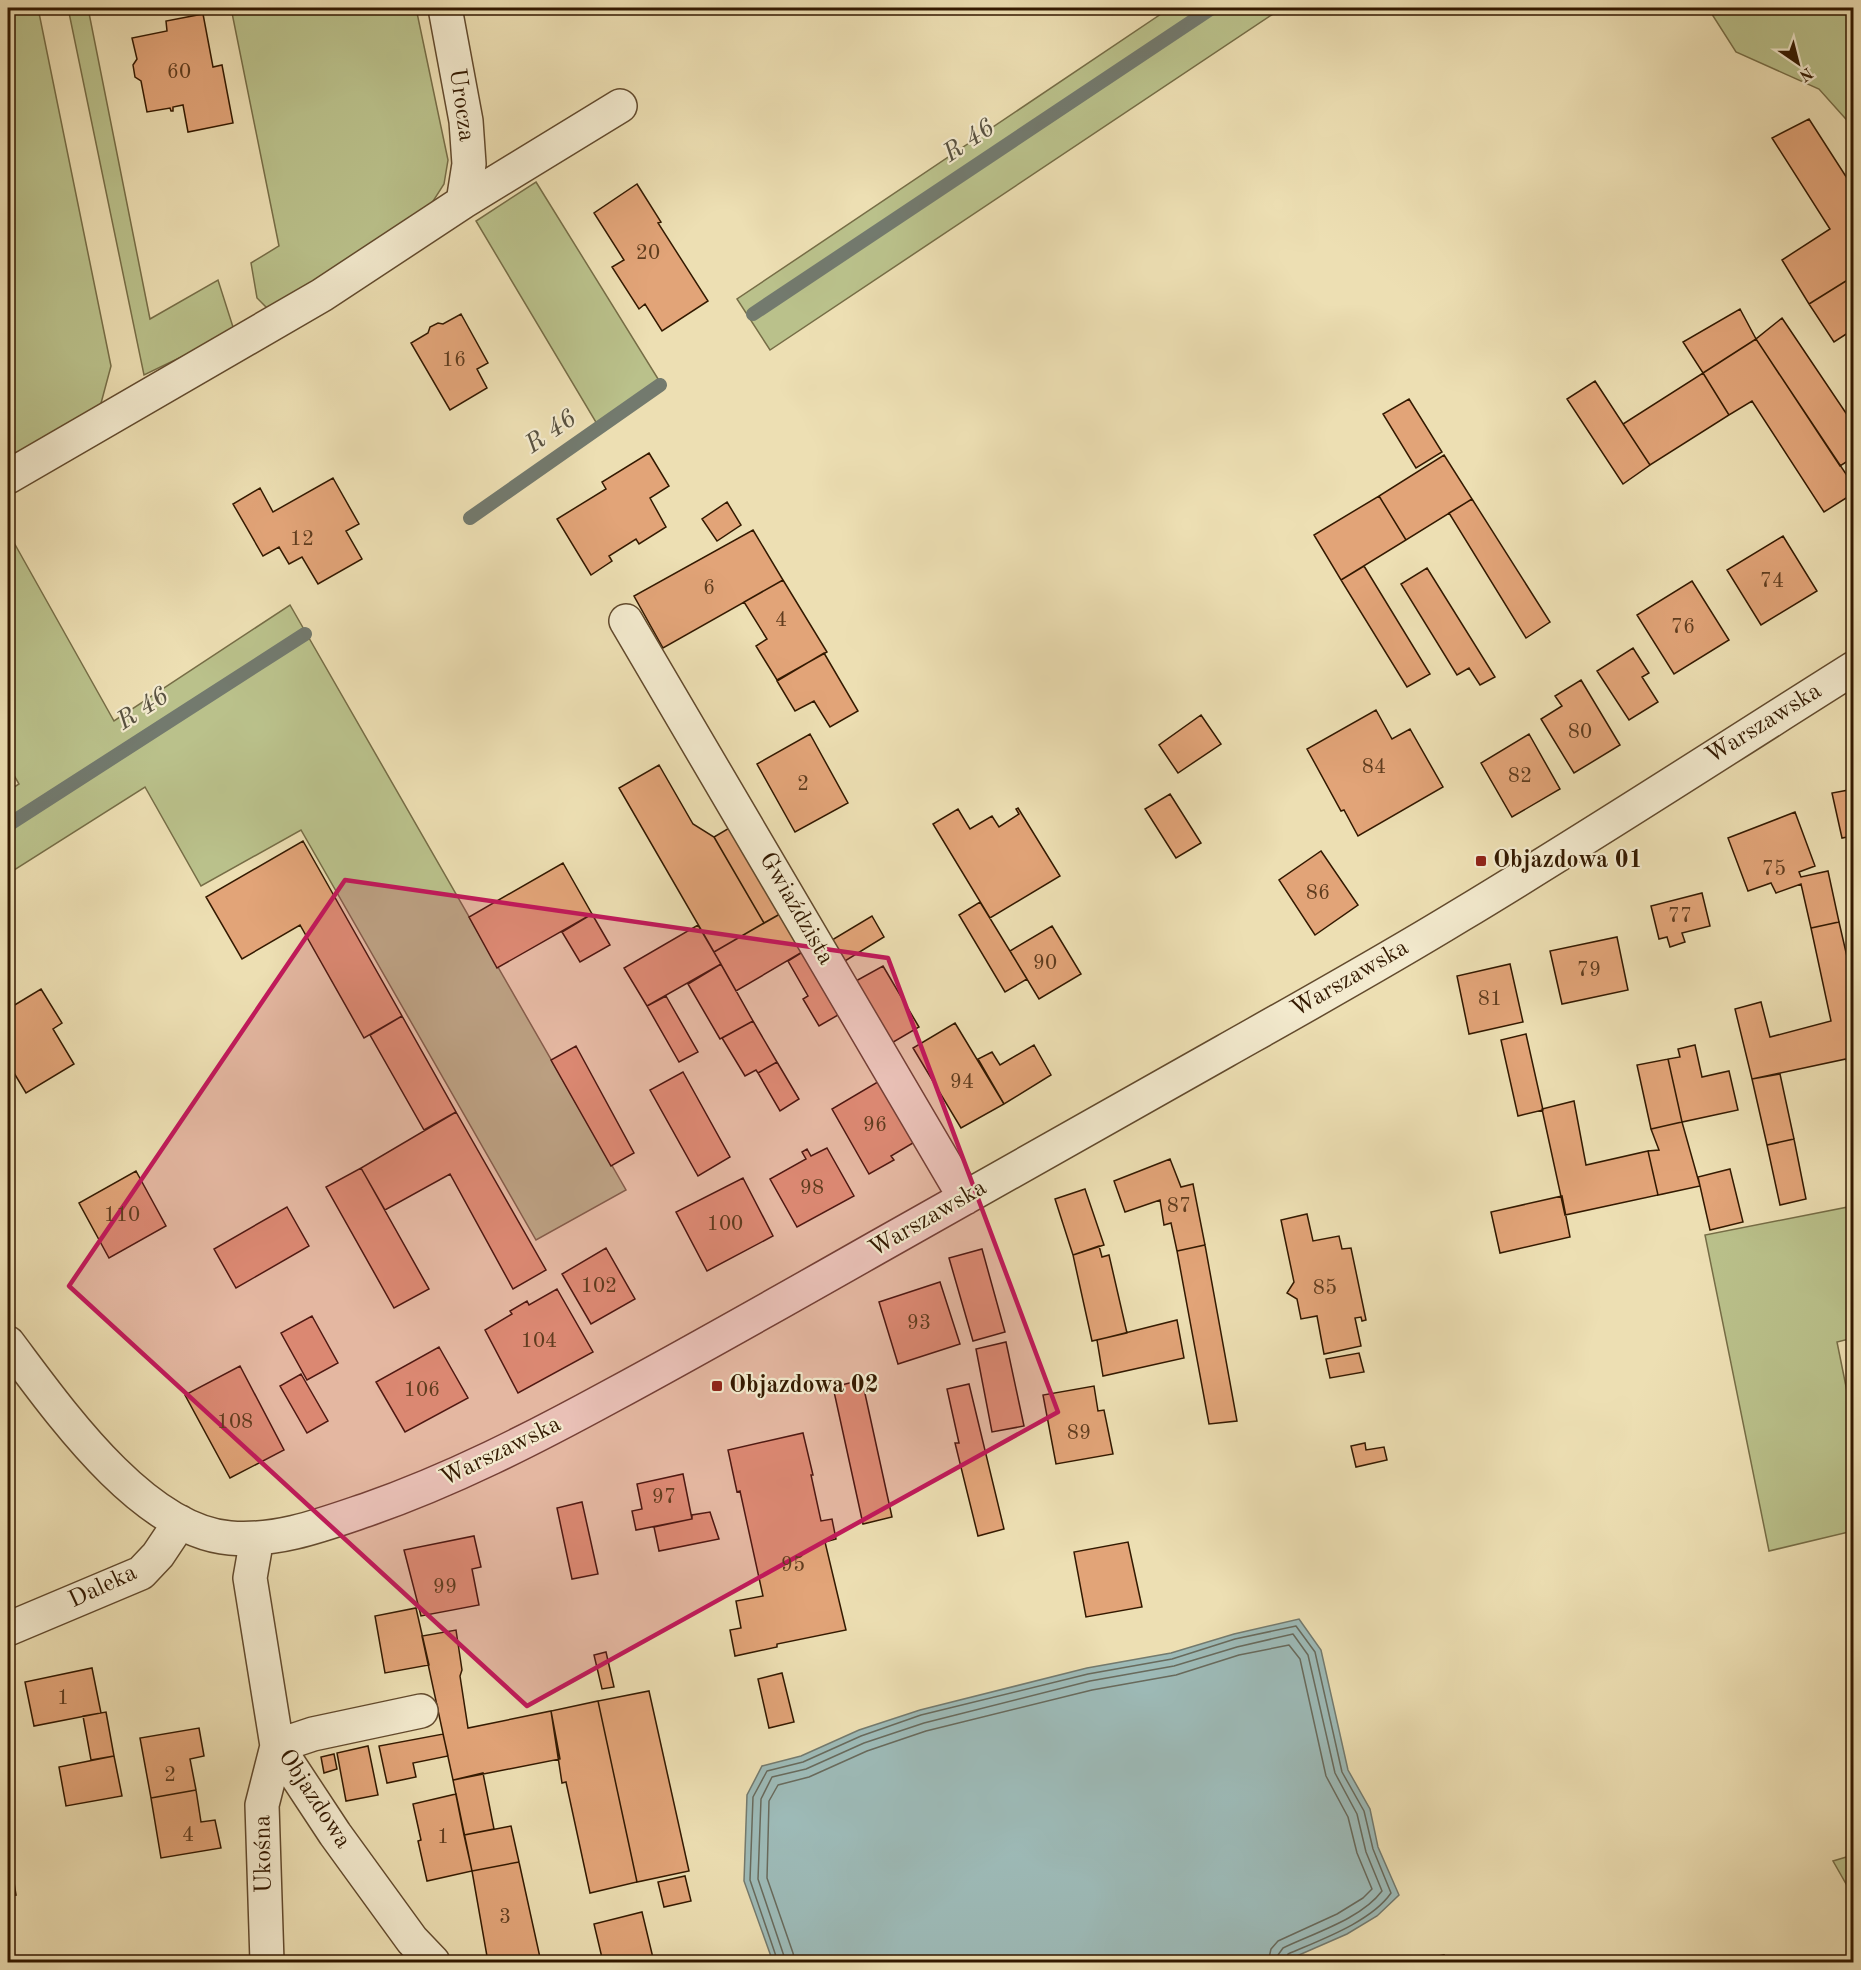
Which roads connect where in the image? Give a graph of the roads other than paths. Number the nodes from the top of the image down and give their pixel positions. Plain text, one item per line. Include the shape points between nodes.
1 (445, 8) edge
2 (620, 106) dead end
3 (463, 202) junction
4 (8, 477) edge
5 (626, 621) dead end
6 (1854, 668) edge
7 (964, 1198) junction
8 (8, 1343) edge
9 (180, 1522) junction
10 (257, 1538) junction
11 (8, 1629) edge
12 (421, 1711) dead end
13 (278, 1746) junction
14 (267, 1962) edge
15 (433, 1962) edge

1 - 3 street, Urocza via 466,122 468,164
2 - 3 street
3 - 4 street via 322,295
5 - 7 street, Gwiaździsta
6 - 7 street, Warszawska via 1458,917
7 - 10 street, Warszawska via 686,1356 544,1432 422,1491 316,1527
8 - 9 street, Warszawska via 118,1477
9 - 10 street, Warszawska via 208,1535
9 - 11 street, Daleka via 141,1573
10 - 13 street, Objazdowa via 250,1578
12 - 13 street via 313,1734
13 - 14 street, Ukośna via 262,1805
13 - 15 street, Objazdowa via 335,1834

